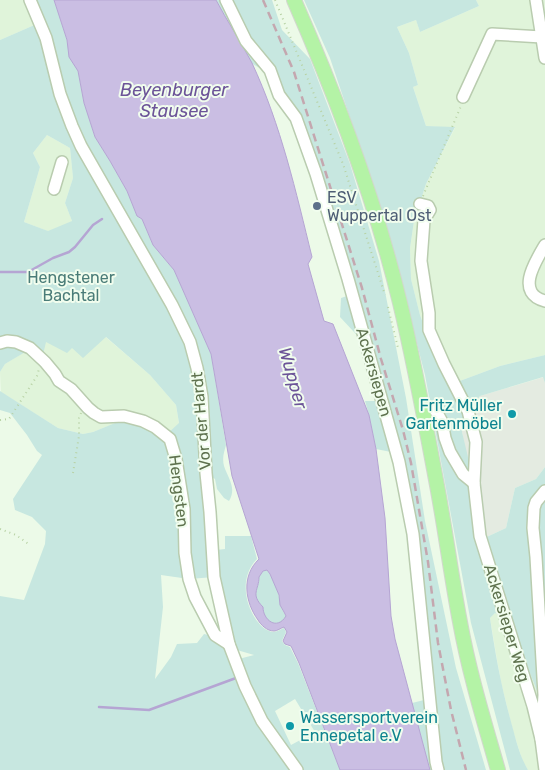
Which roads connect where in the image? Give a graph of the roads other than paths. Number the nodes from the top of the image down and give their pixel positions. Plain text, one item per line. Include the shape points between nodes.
1 (30, 0) edge
2 (226, 0) edge
3 (294, 0) edge
4 (536, 0) edge
5 (543, 30) edge
6 (545, 58) edge
7 (463, 96) road end
8 (62, 162) dead end
9 (54, 189) dead end
10 (420, 204) road end
11 (545, 245) edge
12 (545, 301) edge
13 (0, 343) edge
14 (422, 405) junction
15 (474, 483) junction
16 (545, 491) edge
17 (228, 644) junction
18 (541, 738) junction
19 (297, 770) edge
20 (438, 770) edge
21 (498, 770) edge
22 (544, 770) edge

1 - 17 street, Vor der Hardt via 46,38 60,94 81,146 190,342 202,397 214,577
2 - 20 street, Ackersiepen via 246,41 270,70 279,95 296,118 340,254 399,462 413,534
3 - 14 main road via 348,133 370,197 400,303
4 - 5 street
5 - 6 street
5 - 7 street via 492,34
8 - 9 street
10 - 15 street via 430,210 424,220 421,261 430,313 429,330 468,411 476,442
11 - 12 street via 531,272 529,286 532,294
13 - 17 street, Hengsten via 10,341 30,348 59,381 101,417 124,416 143,422 170,439 184,509 189,579 215,635
14 - 15 street via 436,411 450,452 463,474
14 - 21 main road via 460,623
15 - 18 street, Ackersieper Weg via 480,536
16 - 18 street via 534,508 533,528 544,695
17 - 19 street, Vor der Hardt via 262,721
18 - 22 street

